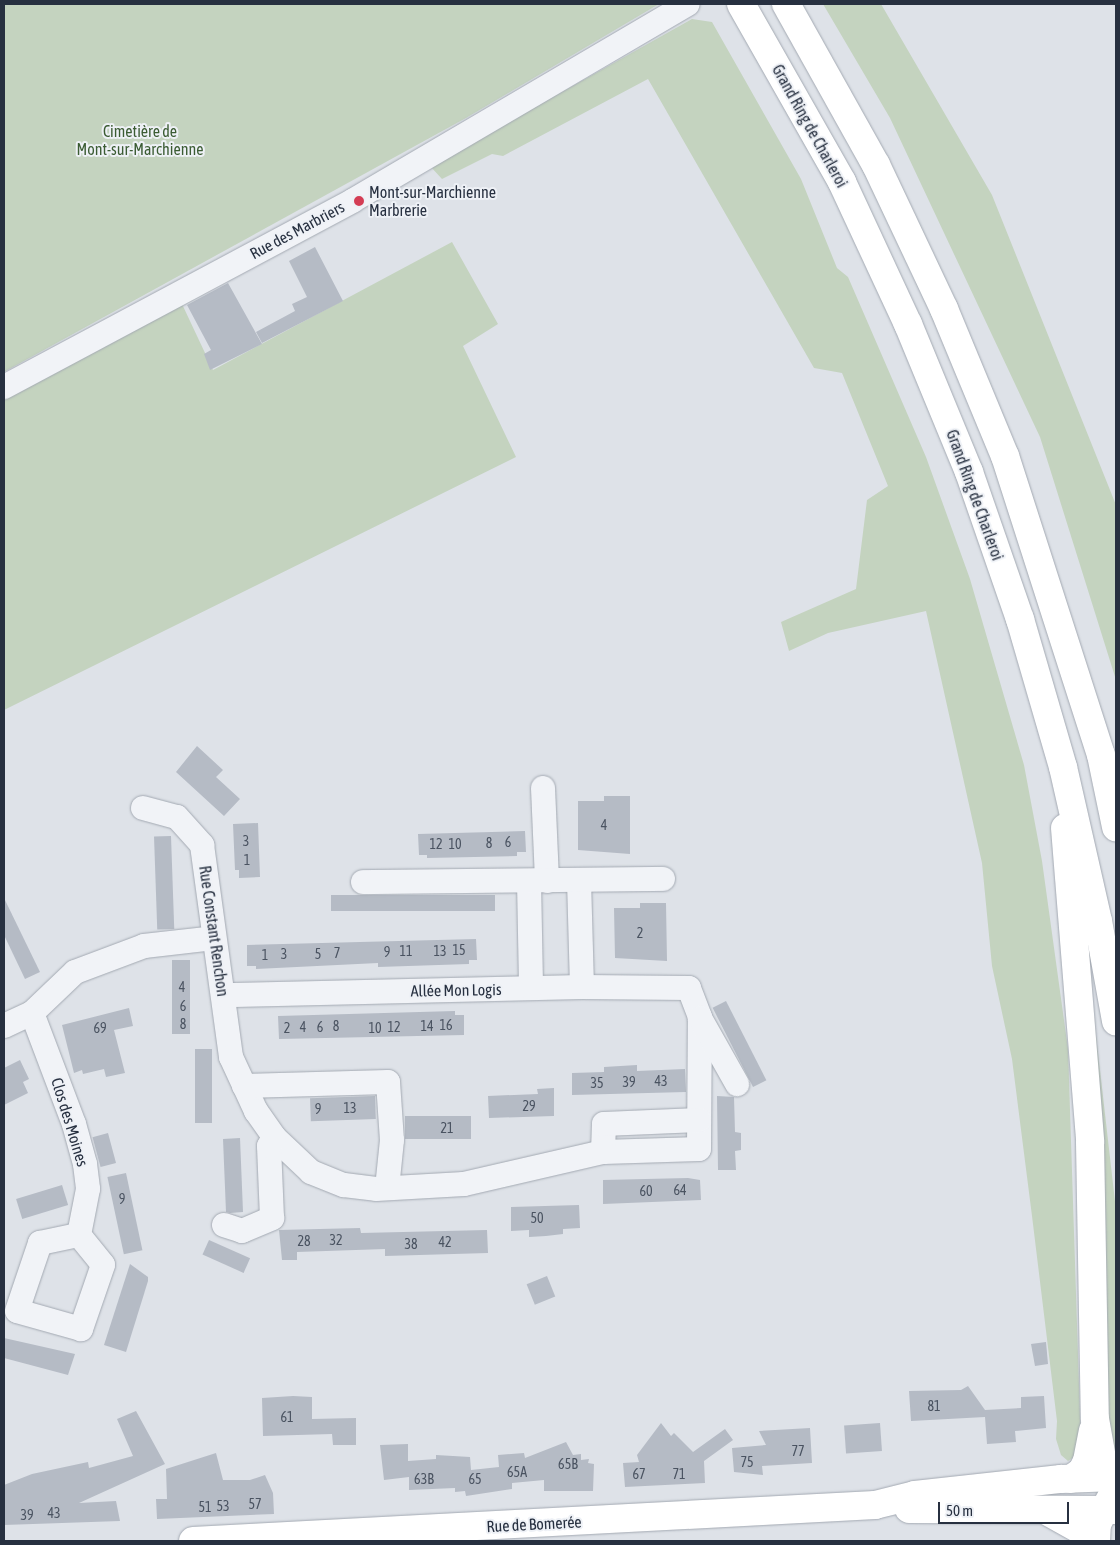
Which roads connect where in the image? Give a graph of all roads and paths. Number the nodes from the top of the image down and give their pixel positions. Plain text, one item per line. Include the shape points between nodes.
1 (688, 4) edge
2 (741, 4) edge
3 (786, 4) edge
4 (4, 387) edge
5 (1108, 765) edge
6 (1063, 766) junction
7 (543, 788) dead end
8 (143, 808) dead end
9 (1116, 828) edge
10 (579, 880) junction
11 (663, 880) dead end
12 (538, 881) junction
13 (363, 882) dead end
14 (214, 938) junction
15 (582, 987) junction
16 (531, 988) junction
17 (689, 988) joint
18 (223, 995) junction
19 (32, 1013) junction
20 (700, 1017) junction
21 (1116, 1021) edge
22 (4, 1026) edge
23 (737, 1084) dead end
24 (244, 1086) junction
25 (274, 1137) junction
26 (387, 1188) junction
27 (224, 1225) dead end
28 (80, 1235) dead end
29 (1095, 1419) junction
30 (1071, 1479) junction
31 (1113, 1492) edge
32 (875, 1505) junction
33 (1045, 1510) junction
34 (431, 1536) edge
35 (193, 1541) edge
36 (1087, 1541) edge
37 (1096, 1541) edge

1 - 4 street, Rue des Marbriers via 352,201
2 - 6 main road, Grand Ring de Charleroi via 842,182 908,324 969,472 1020,619
3 - 5 main road via 876,165 944,309 1005,456
5 - 9 main road
6 - 21 main road, Grand Ring de Charleroi via 1098,921
6 - 29 main road via 1066,875 1090,1142
7 - 12 street
8 - 14 street, Rue Constant Renchon via 177,817 202,845
10 - 11 street
10 - 12 street
10 - 15 street
12 - 13 street
12 - 16 street
14 - 18 street, Rue Constant Renchon
14 - 19 street via 144,946 75,972
15 - 16 street, Allée Mon Logis
15 - 17 street, Allée Mon Logis
16 - 18 street, Allée Mon Logis
17 - 20 street, Rue Constant Renchon
18 - 24 street, Rue Constant Renchon via 231,1057
19 - 22 street
19 - 28 street, Clos des Moines via 74,1124 85,1164 88,1189
20 - 23 street
20 - 26 street, Rue Constant Renchon via 699,1120 604,1124 603,1152 464,1184
24 - 25 street, Rue Constant Renchon
24 - 26 street via 388,1082 392,1140
25 - 26 street, Rue Constant Renchon via 311,1172 344,1185
25 - 27 street via 269,1146 272,1218 242,1231
29 - 30 main road via 1087,1461 1082,1471
29 - 31 main road
30 - 31 main road, Rue de Bomerée
30 - 32 main road, Rue de Bomerée via 915,1495
31 - 33 main road, Rue de Bomerée
31 - 37 main road via 1097,1524
32 - 33 main road, Rue de Bomerée via 921,1511
32 - 34 main road, Rue de Bomerée
33 - 36 main road via 1080,1530
34 - 35 main road, Rue de Bomerée

